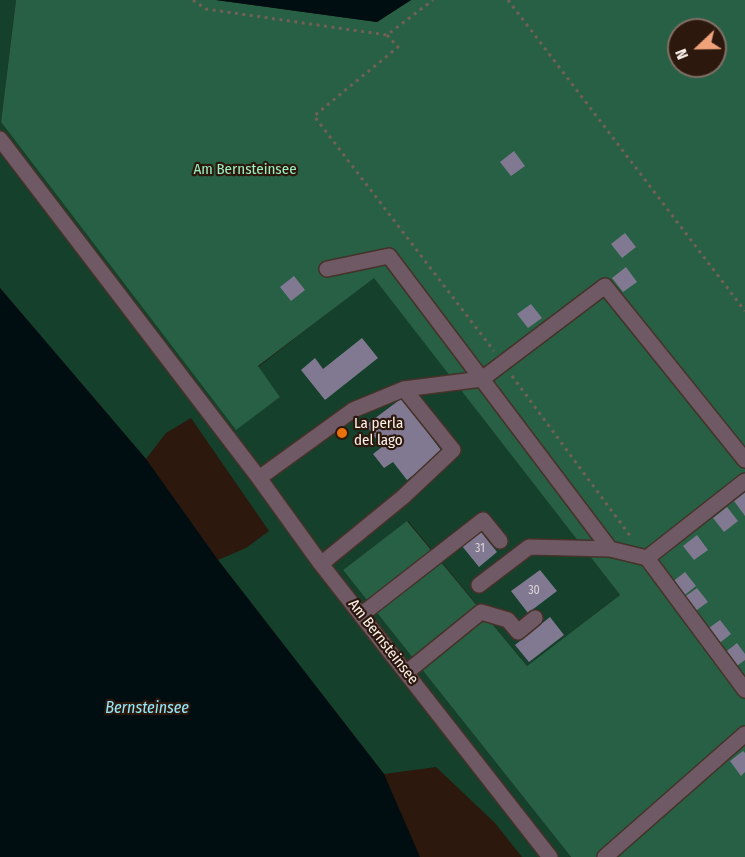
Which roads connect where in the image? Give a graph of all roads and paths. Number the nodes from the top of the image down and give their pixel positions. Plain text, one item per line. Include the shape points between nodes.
1 (193, 0) edge
2 (433, 0) edge
3 (508, 0) edge
4 (387, 35) junction
5 (0, 139) edge
6 (327, 270) dead end
7 (745, 311) edge
8 (504, 363) junction
9 (482, 380) junction
10 (404, 389) junction
11 (745, 460) edge
12 (259, 478) junction
13 (745, 481) edge
14 (500, 541) dead end
15 (610, 549) junction
16 (647, 558) junction
17 (321, 564) junction
18 (479, 585) dead end
19 (361, 615) junction
20 (535, 618) dead end
21 (406, 672) junction
22 (745, 690) edge
23 (745, 734) edge
24 (550, 857) edge
25 (604, 857) edge

1 - 4 path via 206,9
2 - 4 path
3 - 7 path
4 - 8 path via 398,47 314,116
5 - 12 lane, Am Bernsteinsee
6 - 9 lane via 389,256
8 - 9 lane
8 - 11 lane via 606,286
8 - 16 path
9 - 10 lane
9 - 15 lane
10 - 12 lane via 353,410
10 - 17 lane via 453,450
12 - 17 lane, Am Bernsteinsee
13 - 16 lane
14 - 19 lane via 483,520
15 - 16 lane
15 - 18 lane via 528,547
16 - 22 lane
17 - 19 lane, Am Bernsteinsee
19 - 21 lane, Am Bernsteinsee
20 - 21 lane via 518,632 508,620 481,612
21 - 24 lane, Am Bernsteinsee
23 - 25 lane

